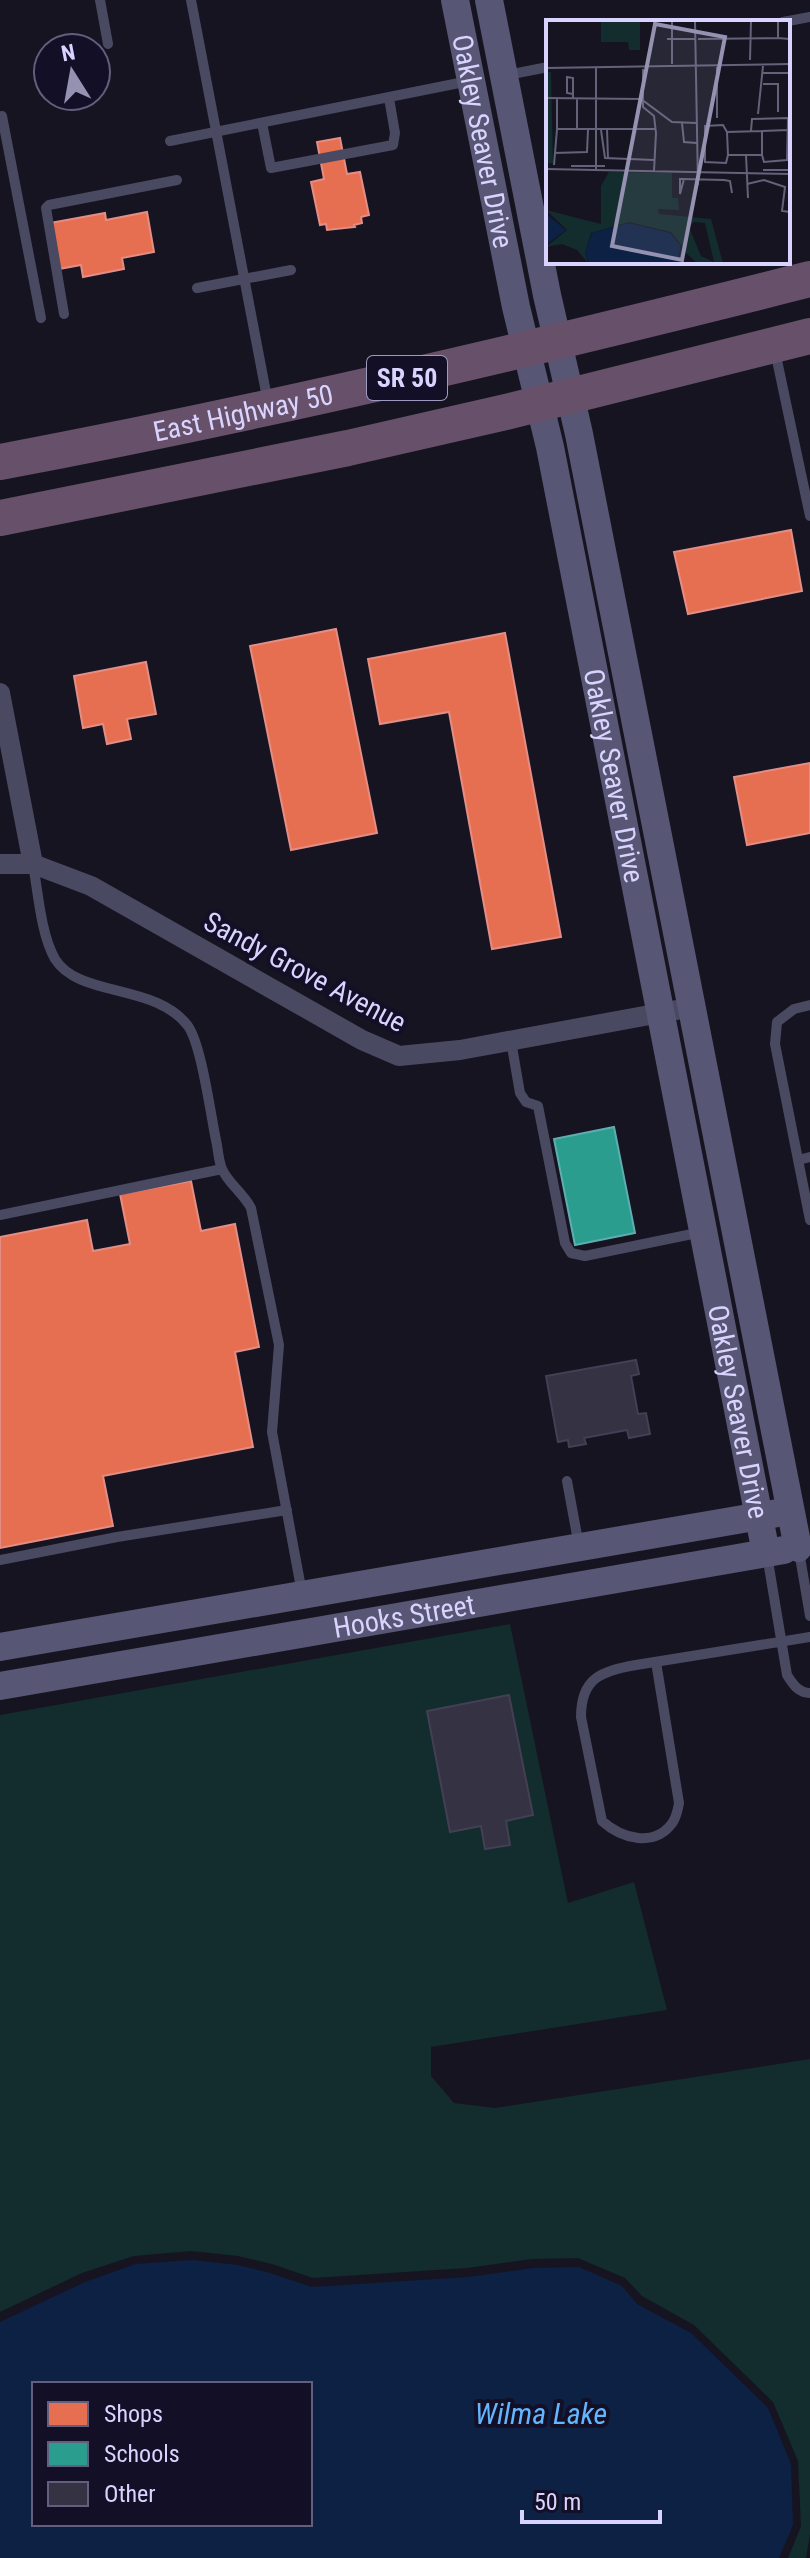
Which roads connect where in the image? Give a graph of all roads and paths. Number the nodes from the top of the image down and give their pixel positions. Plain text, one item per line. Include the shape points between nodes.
1 (100, 0) edge
2 (191, 0) edge
3 (455, 0) edge
4 (489, 0) edge
5 (810, 17) edge
6 (790, 21) edge
7 (106, 32) edge
8 (546, 67) edge
9 (504, 76) junction
10 (471, 81) junction
11 (389, 98) junction
12 (2, 116) edge
13 (262, 123) junction
14 (216, 132) junction
15 (170, 141) dead end
16 (177, 180) dead end
17 (291, 270) dead end
18 (245, 279) junction
19 (810, 279) edge
20 (197, 288) dead end
21 (64, 314) dead end
22 (41, 318) dead end
23 (810, 336) edge
24 (774, 345) junction
25 (542, 346) junction
26 (554, 400) junction
27 (270, 409) junction
28 (55, 452) junction
29 (0, 462) edge
30 (0, 483) edge
31 (810, 516) edge
32 (0, 518) edge
33 (0, 693) edge
34 (0, 864) edge
35 (33, 864) junction
36 (810, 1005) edge
37 (693, 1007) junction
38 (663, 1013) junction
39 (511, 1041) junction
40 (810, 1157) edge
41 (798, 1160) junction
42 (222, 1169) junction
43 (0, 1215) edge
44 (810, 1220) edge
45 (735, 1225) junction
46 (705, 1231) junction
47 (567, 1481) dead end
48 (800, 1509) edge
49 (287, 1510) junction
50 (760, 1516) junction
51 (804, 1547) edge
52 (579, 1548) junction
53 (766, 1553) junction
54 (0, 1560) edge
55 (302, 1597) junction
56 (810, 1616) edge
57 (309, 1633) junction
58 (810, 1637) edge
59 (781, 1642) junction
60 (0, 1647) edge
61 (656, 1662) junction
62 (0, 1686) edge
63 (810, 1693) edge

1 - 7 lane
2 - 14 lane
3 - 10 street, Oakley Seaver Drive
4 - 9 street, Oakley Seaver Drive
5 - 6 lane
8 - 9 lane
9 - 25 street, Oakley Seaver Drive
10 - 11 lane
10 - 25 street, Oakley Seaver Drive
11 - 13 lane
11 - 13 lane via 393,145 271,168
12 - 22 lane
13 - 14 lane
14 - 15 lane
14 - 18 lane
16 - 21 lane via 46,208
17 - 18 lane
18 - 20 lane
18 - 27 lane
19 - 25 highway, East Highway 50 / SR 50
23 - 24 highway, East Highway 50 / SR 50
24 - 26 highway, East Highway 50 / SR 50
24 - 31 lane
25 - 26 street, Oakley Seaver Drive
25 - 27 highway, East Highway 50 / SR 50
26 - 32 highway, East Highway 50 / SR 50 via 238,472
26 - 37 street, Oakley Seaver Drive
26 - 38 street, Oakley Seaver Drive via 550,447
27 - 28 highway, East Highway 50 / SR 50
28 - 29 highway, East Highway 50 / SR 50
28 - 30 highway
33 - 35 street
34 - 35 street, Sandy Grove Avenue
35 - 39 street, Sandy Grove Avenue via 91,886 399,1056
35 - 42 lane via 47,938 63,968 77,978 159,1002 190,1029
36 - 41 lane via 777,1022 775,1044
37 - 38 street, Sandy Grove Avenue
37 - 45 street, Oakley Seaver Drive
38 - 39 street, Sandy Grove Avenue
38 - 46 street, Oakley Seaver Drive
39 - 46 lane via 520,1093 538,1106 567,1249 585,1256
40 - 41 lane
41 - 44 lane
42 - 43 lane
42 - 49 lane via 251,1208 279,1345 272,1432
45 - 46 street
45 - 48 street, Oakley Seaver Drive
46 - 50 street, Oakley Seaver Drive
47 - 52 lane
48 - 50 street, Hooks Street
48 - 51 street, Oakley Seaver Drive
49 - 54 lane
49 - 55 lane
50 - 52 street, Hooks Street
50 - 53 street, Oakley Seaver Drive
51 - 53 street, Hooks Street
51 - 56 lane
52 - 55 street, Hooks Street
53 - 57 street, Hooks Street
53 - 59 lane
55 - 57 street
55 - 60 street, Hooks Street
57 - 62 street, Hooks Street
58 - 59 lane
59 - 61 lane
59 - 63 lane via 787,1675 795,1688
61 - 61 lane via 597,1677 581,1700 602,1821 625,1837 639,1839 657,1836 673,1822 679,1803

